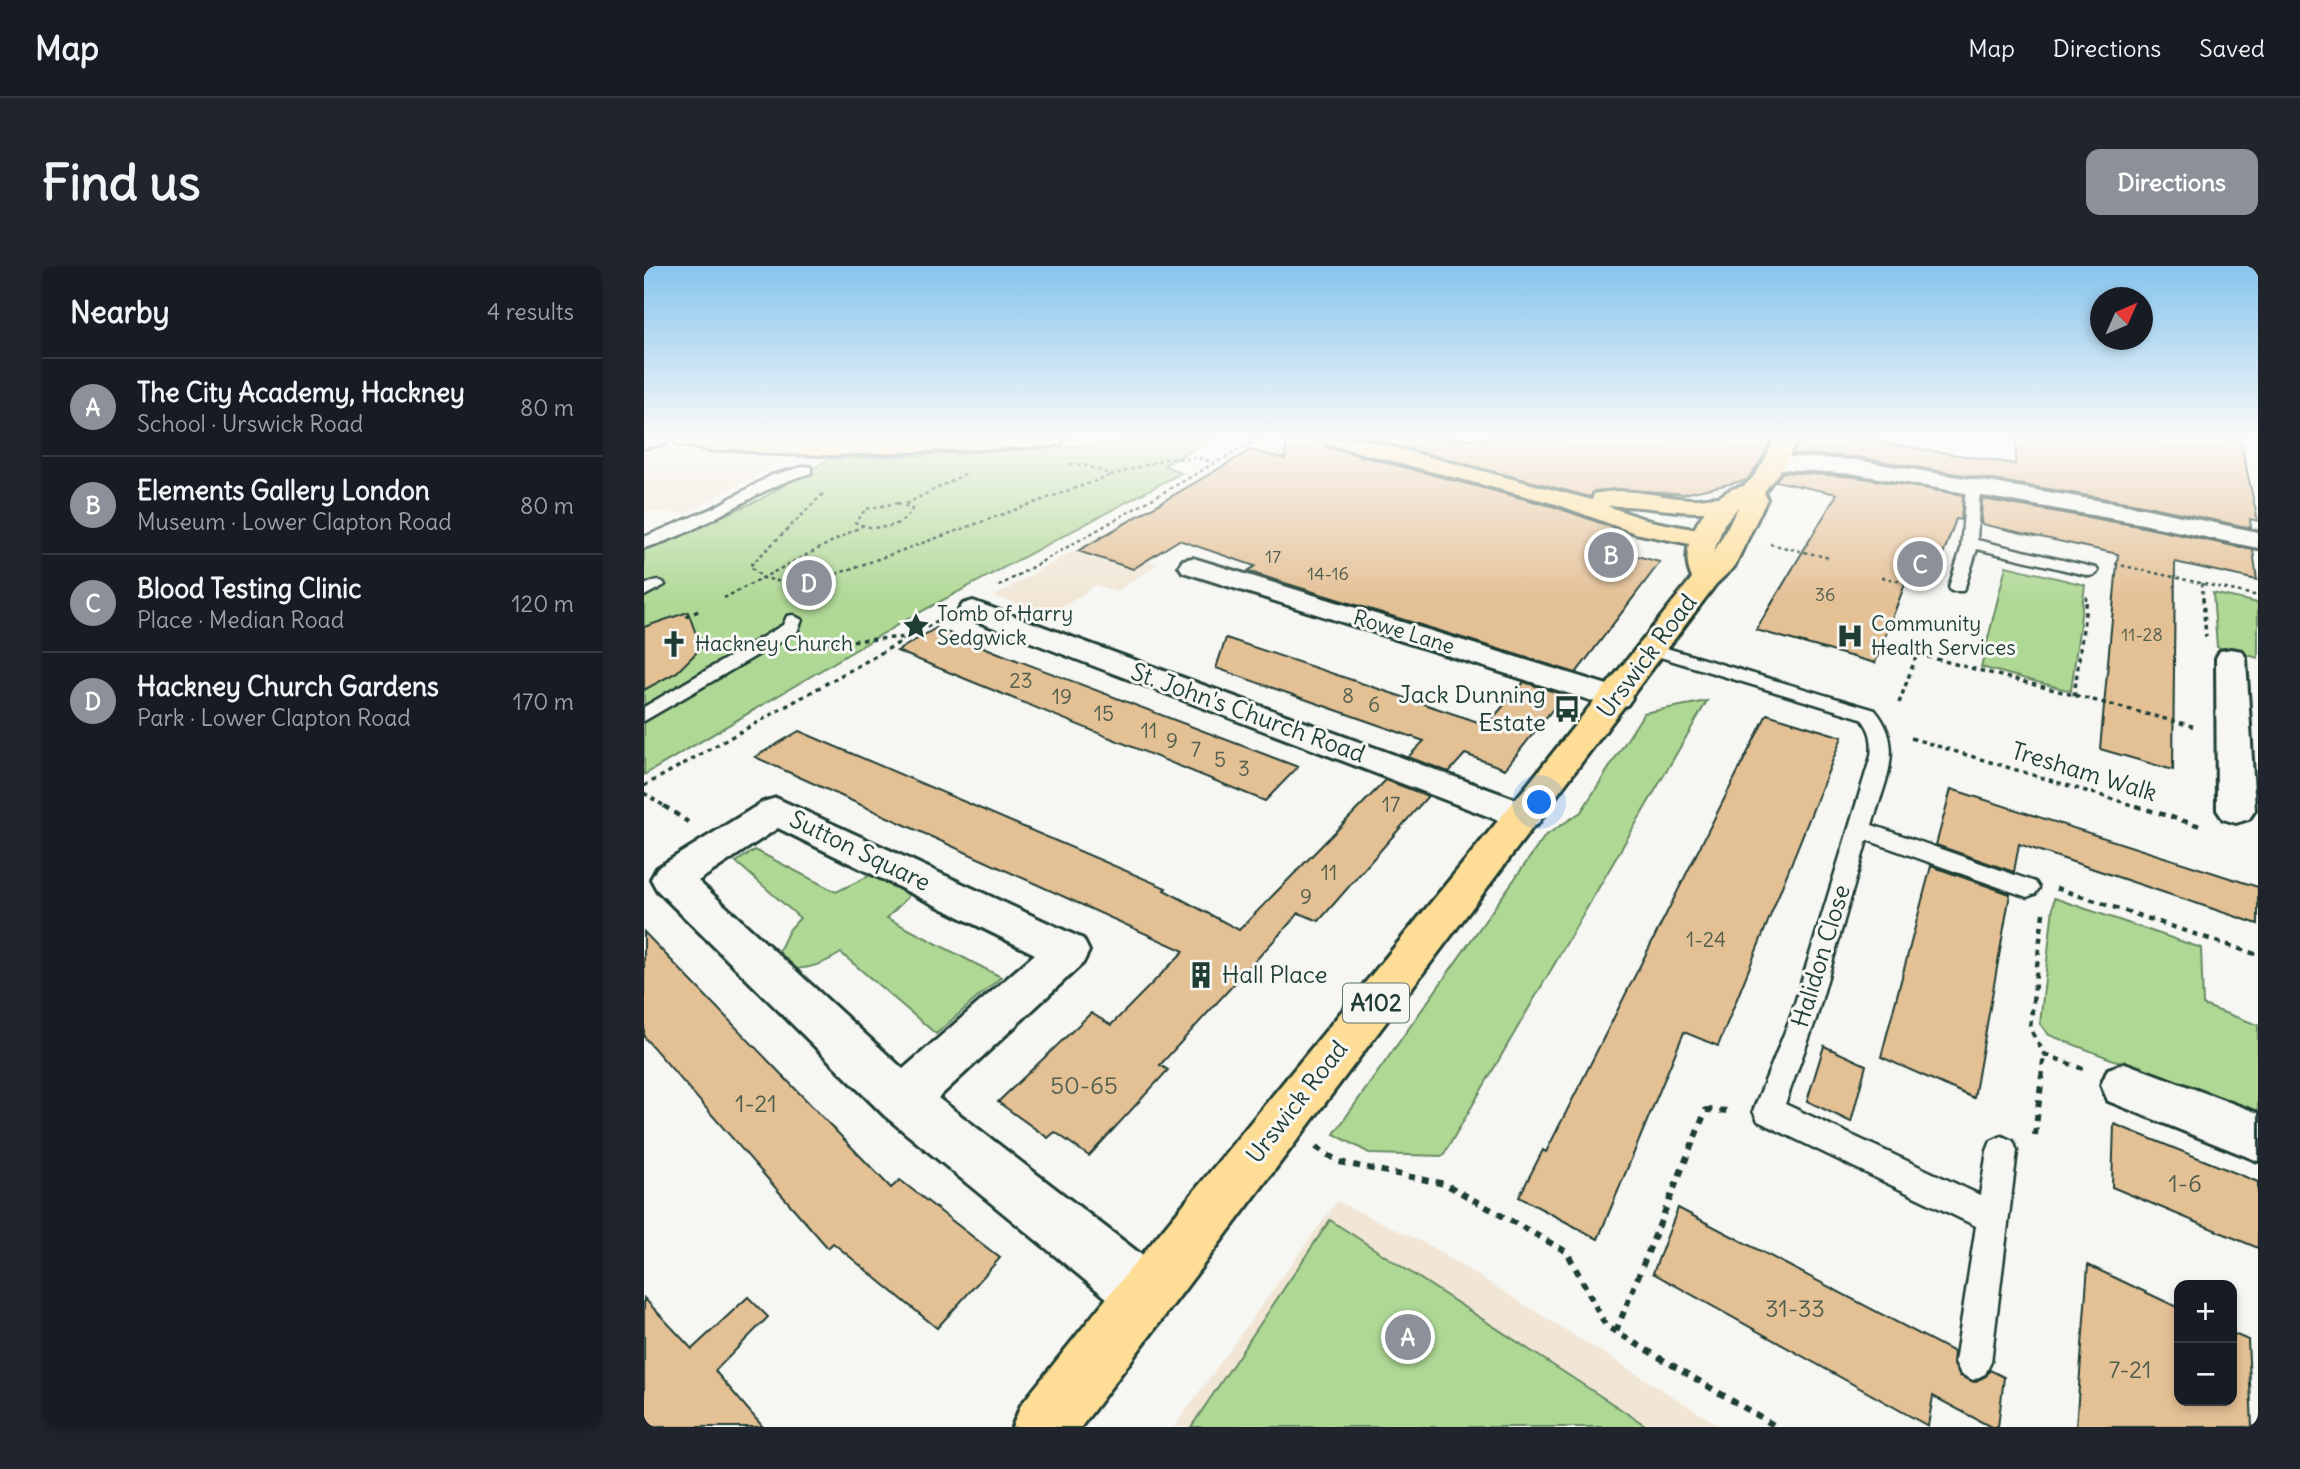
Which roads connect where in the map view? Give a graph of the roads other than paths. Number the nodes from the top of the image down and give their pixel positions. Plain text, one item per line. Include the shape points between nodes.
1 (750, 493) edge
2 (1547, 493) edge
3 (1745, 493) edge
4 (1753, 493) edge
5 (1972, 493) edge
6 (2009, 493) edge
7 (1574, 500) junction
8 (1714, 530) junction
9 (1743, 538) junction
10 (2258, 540) edge
11 (644, 542) edge
12 (1968, 542) junction
13 (1193, 566) dead end
14 (2090, 571) road end
15 (1957, 587) dead end
16 (973, 610) dead end
17 (793, 620) dead end
18 (1653, 649) junction
19 (2219, 653) road end
20 (1616, 698) junction
21 (644, 715) edge
22 (2246, 736) edge
23 (1524, 816) junction
24 (2223, 819) road end
25 (1860, 829) junction
26 (2036, 886) road end
27 (2124, 1085) road end
28 (902, 1100) junction
29 (2258, 1137) edge
30 (2002, 1151) road end
31 (1993, 1217) junction
32 (1145, 1293) junction
33 (1973, 1362) dead end
34 (1043, 1427) edge

1 - 11 lane
2 - 7 main road
3 - 8 main road
4 - 9 main road, Urswick Road via 1755,499
5 - 12 lane
6 - 10 street
7 - 8 main road via 1644,528
7 - 8 main road via 1613,498 1693,506
8 - 9 main road
8 - 9 main road, Urswick Road / A102 via 1720,567
8 - 18 main road, Urswick Road / A102
12 - 14 lane
12 - 15 lane
13 - 20 street, Rowe Lane
16 - 23 street, St. John's Church Road
17 - 21 lane via 791,628
18 - 20 main road, Urswick Road / A102
18 - 25 lane, Halidon Close via 1882,709 1878,725 1883,742
19 - 22 street
20 - 23 main road, Urswick Road / A102
22 - 24 street
23 - 32 main road, Urswick Road / A102
25 - 26 lane
25 - 31 lane, Halidon Close via 1803,1019 1768,1111
27 - 29 street
28 - 28 street, Sutton Square via 692,898 671,879 776,811 1068,951
28 - 32 street, Sutton Square
30 - 31 lane
31 - 33 lane
32 - 34 main road, Urswick Road / A102

